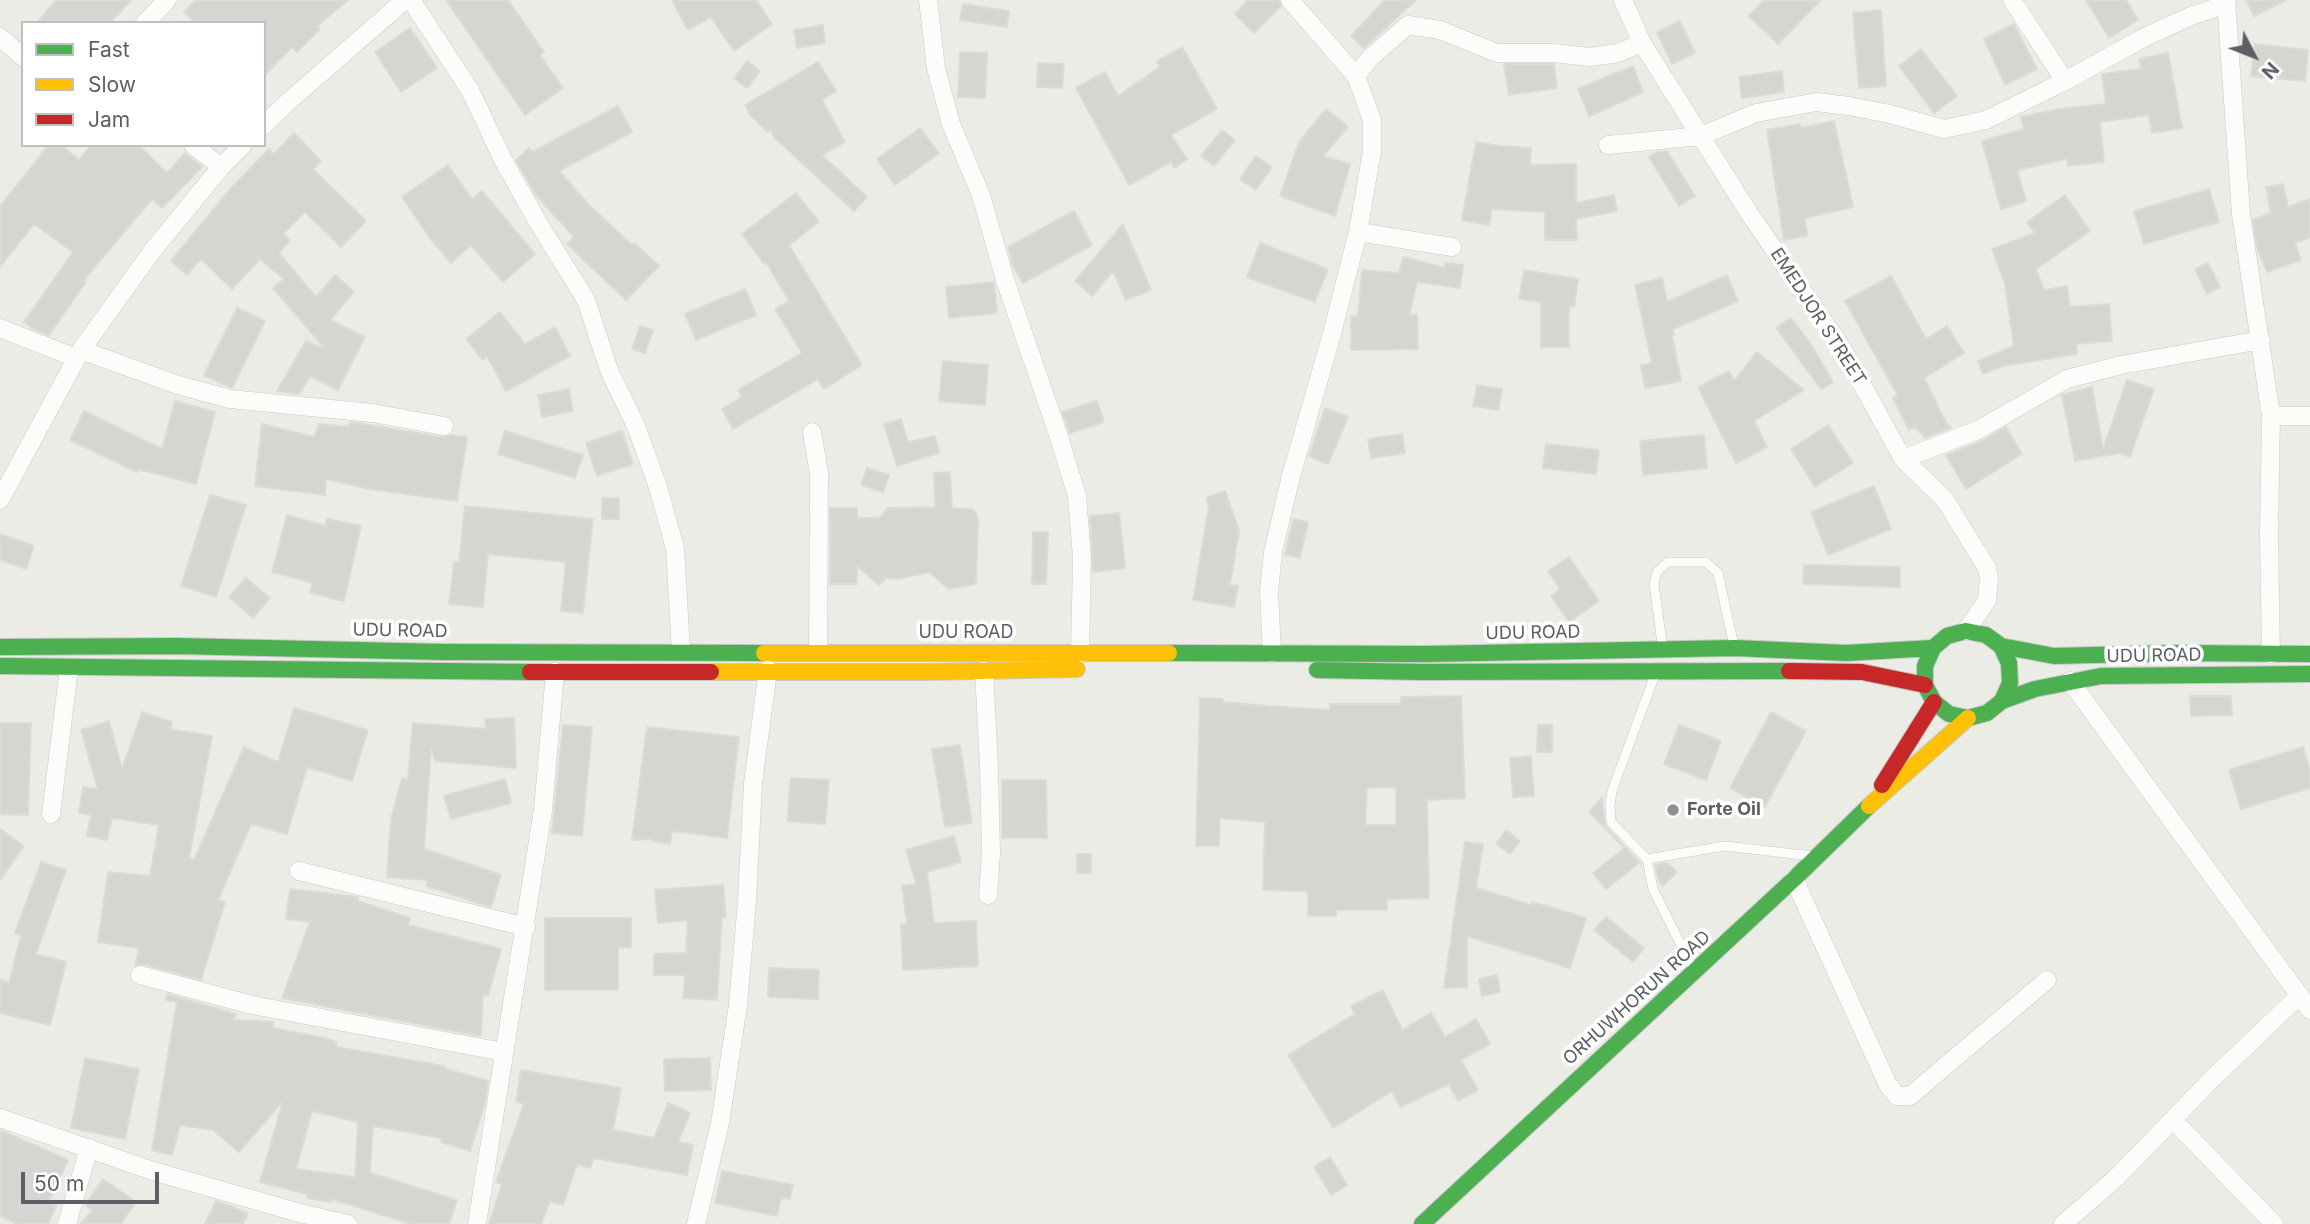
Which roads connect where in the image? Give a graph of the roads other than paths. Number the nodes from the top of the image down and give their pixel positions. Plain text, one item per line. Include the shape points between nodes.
1 (167, 0) edge
2 (405, 0) edge
3 (411, 0) edge
4 (928, 0) edge
5 (1290, 0) edge
6 (1623, 0) edge
7 (2012, 0) edge
8 (2227, 2) edge
9 (147, 21) edge
10 (0, 37) edge
11 (1642, 43) junction
12 (21, 55) edge
13 (1356, 76) junction
14 (2065, 81) junction
15 (266, 123) edge
16 (1701, 136) junction
17 (1608, 145) dead end
18 (196, 147) edge
19 (241, 147) edge
20 (221, 167) junction
21 (1358, 232) junction
22 (1452, 247) dead end
23 (0, 328) edge
24 (2260, 340) junction
25 (78, 354) junction
26 (2271, 416) junction
27 (2310, 416) edge
28 (444, 426) dead end
29 (812, 432) dead end
30 (1903, 459) junction
31 (0, 500) edge
32 (1966, 631) junction
33 (2001, 646) junction
34 (0, 647) edge
35 (1735, 648) junction
36 (1933, 648) junction
37 (681, 651) junction
38 (1663, 651) junction
39 (818, 652) junction
40 (1080, 653) junction
41 (1272, 653) junction
42 (2271, 654) junction
43 (2310, 654) edge
44 (0, 666) edge
45 (69, 668) junction
46 (768, 670) junction
47 (1657, 670) junction
48 (984, 671) junction
49 (555, 672) junction
50 (2310, 674) edge
51 (2070, 681) junction
52 (1925, 685) junction
53 (2002, 701) junction
54 (1934, 702) junction
55 (1968, 718) junction
56 (1876, 799) junction
57 (51, 814) dead end
58 (1817, 858) junction
59 (1647, 859) junction
60 (299, 872) dead end
61 (1794, 879) junction
62 (988, 895) dead end
63 (526, 927) junction
64 (1695, 973) junction
65 (140, 975) dead end
66 (2047, 980) dead end
67 (2300, 995) junction
68 (2310, 1010) edge
69 (504, 1052) junction
70 (0, 1118) edge
71 (2173, 1120) junction
72 (89, 1148) junction
73 (67, 1224) edge
74 (348, 1224) edge
75 (477, 1224) edge
76 (696, 1224) edge
77 (1422, 1224) edge
78 (2063, 1224) edge
79 (2274, 1224) edge

1 - 9 street
2 - 15 street
3 - 37 street via 470,90 503,160 586,300 609,370 659,487 675,548
4 - 40 street via 936,68 951,124 981,195 1076,496 1082,557
5 - 13 street
6 - 11 street, EMEDJOR STREET
7 - 14 street
8 - 14 street via 2145,37
8 - 24 street via 2241,214
10 - 12 street
11 - 13 street via 1590,57 1497,53 1440,30 1408,25
11 - 16 street, EMEDJOR STREET
13 - 21 street via 1372,120 1372,150
14 - 16 street via 1986,120 1944,129 1877,111 1816,102 1756,114
16 - 17 street
16 - 30 street, EMEDJOR STREET via 1842,348
18 - 20 street
19 - 20 street
20 - 25 street via 153,250
21 - 22 street
21 - 41 street via 1273,552 1269,591
23 - 25 street
24 - 26 street
24 - 30 street via 2067,379 1978,430
25 - 28 street via 230,399 372,413
25 - 31 street
26 - 27 street
26 - 42 street
29 - 39 street via 819,473
30 - 32 street, EMEDJOR STREET via 1945,500 1987,568 1987,600
32 - 33 main road via 1986,635
32 - 36 main road via 1947,636
33 - 42 main road, UDU ROAD via 2054,656
33 - 53 main road via 2009,663 2010,683
34 - 37 main road, UDU ROAD
35 - 36 main road, UDU ROAD via 1846,653
35 - 38 main road, UDU ROAD
35 - 38 lane via 1718,573 1706,562 1668,562 1657,572 1654,584
36 - 52 main road via 1925,666
37 - 39 main road, UDU ROAD
38 - 41 main road, UDU ROAD
39 - 40 main road, UDU ROAD
40 - 41 main road, UDU ROAD
42 - 43 main road, UDU ROAD
44 - 45 main road
45 - 49 main road
45 - 57 street
46 - 48 main road
46 - 49 main road
46 - 76 street via 753,783 738,1005 720,1123
47 - 48 main road
47 - 52 main road via 1862,672
47 - 59 lane via 1610,806 1611,822
48 - 62 street via 991,853
49 - 63 street via 543,810
50 - 51 main road, UDU ROAD via 2101,676
51 - 53 main road, UDU ROAD
51 - 67 street
52 - 54 main road
53 - 55 main road via 1987,713
54 - 55 main road via 1949,714
54 - 56 main road, ORHUWHORUN ROAD
55 - 56 main road, ORHUWHORUN ROAD
56 - 58 main road, ORHUWHORUN ROAD
58 - 59 lane via 1725,846
58 - 61 main road, ORHUWHORUN ROAD
59 - 64 lane via 1653,889
60 - 63 street
61 - 64 main road, ORHUWHORUN ROAD
61 - 66 street via 1897,1096 1910,1097
63 - 69 street
64 - 77 main road, ORHUWHORUN ROAD
65 - 69 street via 252,1006
67 - 68 street
67 - 71 street
69 - 75 street
70 - 72 street
71 - 78 street
71 - 79 street
72 - 73 street
72 - 74 street via 153,1171

